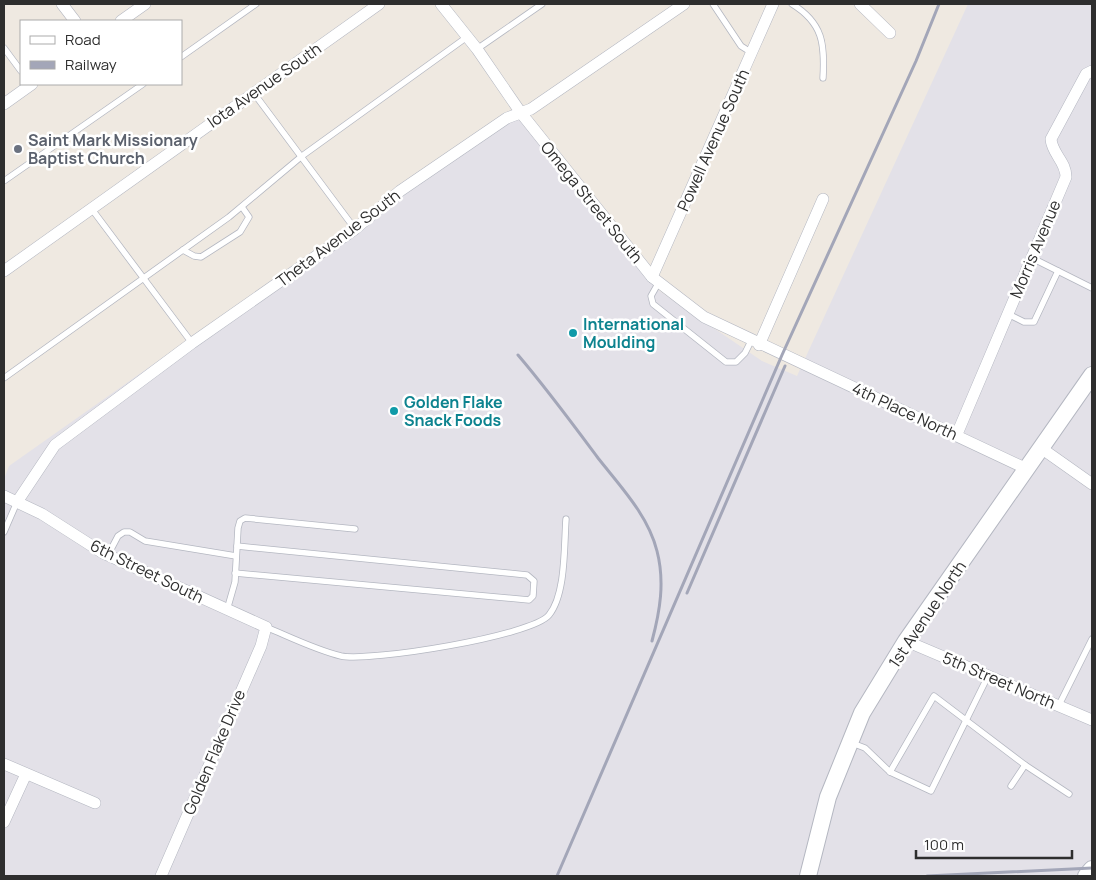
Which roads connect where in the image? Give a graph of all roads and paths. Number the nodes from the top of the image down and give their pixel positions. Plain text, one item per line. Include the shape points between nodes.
1 (62, 4) edge
2 (145, 4) edge
3 (256, 4) edge
4 (379, 4) edge
5 (441, 4) edge
6 (542, 4) edge
7 (684, 4) edge
8 (712, 4) edge
9 (773, 4) edge
10 (792, 4) edge
11 (860, 4) edge
12 (74, 20) edge
13 (122, 20) edge
14 (890, 33) dead end
15 (467, 36) junction
16 (4, 48) edge
17 (477, 49) junction
18 (752, 53) junction
19 (182, 56) edge
20 (20, 70) edge
21 (1092, 71) edge
22 (823, 78) dead end
23 (30, 85) edge
24 (142, 85) edge
25 (253, 92) junction
26 (4, 104) edge
27 (521, 113) junction
28 (302, 156) junction
29 (4, 181) edge
30 (822, 199) dead end
31 (242, 207) junction
32 (91, 208) junction
33 (355, 229) junction
34 (183, 250) junction
35 (1032, 258) junction
36 (4, 271) edge
37 (1058, 271) junction
38 (143, 277) junction
39 (656, 279) junction
40 (1092, 288) edge
41 (1008, 314) junction
42 (755, 343) junction
43 (192, 344) junction
44 (782, 355) joint
45 (1092, 376) edge
46 (4, 378) edge
47 (957, 434) junction
48 (1041, 448) junction
49 (1027, 469) junction
50 (1092, 484) edge
51 (4, 496) edge
52 (17, 502) junction
53 (566, 519) dead end
54 (355, 528) dead end
55 (4, 532) edge
56 (237, 546) junction
57 (108, 555) junction
58 (236, 556) junction
59 (235, 573) junction
60 (227, 610) junction
61 (266, 627) junction
62 (1092, 638) edge
63 (906, 641) junction
64 (988, 676) junction
65 (1059, 706) junction
66 (1092, 720) edge
67 (966, 722) junction
68 (850, 742) junction
69 (4, 764) edge
70 (1025, 765) junction
71 (890, 772) junction
72 (26, 774) junction
73 (1011, 786) dead end
74 (1069, 794) dead end
75 (95, 803) dead end
76 (4, 822) edge
77 (1092, 869) edge
78 (161, 876) edge
79 (808, 876) edge
80 (1086, 876) edge

1 - 12 street
2 - 13 street
3 - 19 lane
4 - 25 street, Iota Avenue South
5 - 15 street, Omega Street South
6 - 17 lane
7 - 27 street, Theta Avenue South
8 - 18 lane via 741,46
9 - 18 street, Powell Avenue South
10 - 22 lane via 807,13 823,42
11 - 14 street
15 - 17 street, Omega Street South
15 - 28 lane
16 - 20 lane
17 - 27 street, Omega Street South
18 - 39 street, Powell Avenue South
21 - 35 street, Morris Avenue via 1086,74 1051,139 1052,148 1066,166 1066,177
23 - 26 street
24 - 29 lane
25 - 28 lane
25 - 32 street, Iota Avenue South
27 - 33 street, Theta Avenue South via 507,118 408,186
27 - 39 street, Omega Street South
28 - 31 lane
28 - 33 lane
30 - 42 street
31 - 34 lane
31 - 34 lane via 249,217 240,232 201,257
32 - 36 street, Iota Avenue South
32 - 38 lane
33 - 43 street, Theta Avenue South
34 - 38 lane
35 - 37 lane
35 - 41 street, Morris Avenue
37 - 40 lane
37 - 41 lane via 1034,322 1024,322
38 - 43 lane
38 - 46 lane
39 - 42 street, Omega Street South via 704,317
39 - 42 lane via 651,296 653,304 726,362 736,362
41 - 47 street, Morris Avenue
42 - 44 street, Omega Street South
43 - 52 street, Theta Avenue South via 55,445
44 - 47 street, 4th Place North
45 - 48 street, 1st Avenue North
47 - 49 street, 4th Place North
48 - 49 street, 1st Avenue North
48 - 50 street
49 - 63 street, 1st Avenue North
51 - 52 street, 6th Street South
52 - 55 lane
52 - 57 street, 6th Street South
53 - 61 lane via 558,600 548,617 517,631 395,653 342,656
54 - 56 lane via 244,518 240,521
56 - 58 lane
56 - 59 lane via 527,575 534,581 529,600
57 - 58 lane via 118,536 130,532 145,541
57 - 60 street, 6th Street South
58 - 59 lane
59 - 60 lane
60 - 61 street, 6th Street South
61 - 78 street, Golden Flake Drive via 261,646
62 - 65 lane
63 - 64 street, 5th Street North
63 - 68 street, 1st Avenue North via 862,713
64 - 65 street, 5th Street North
64 - 67 lane
65 - 66 street, 5th Street North
67 - 70 lane
67 - 71 lane via 931,791
67 - 71 lane via 934,696
68 - 71 lane via 865,748
68 - 79 street, 1st Avenue North via 828,798
69 - 72 street
70 - 73 lane
70 - 74 lane
72 - 75 street
72 - 76 street
77 - 80 street

